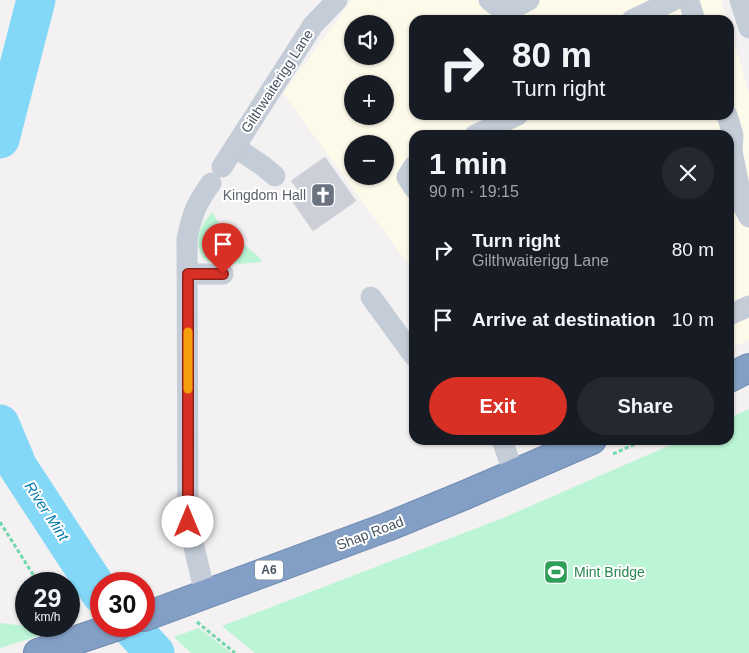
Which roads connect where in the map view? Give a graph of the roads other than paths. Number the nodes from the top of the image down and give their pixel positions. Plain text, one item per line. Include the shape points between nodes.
1 (337, 0) edge
2 (489, 0) edge
3 (529, 0) edge
4 (674, 0) edge
5 (686, 0) edge
6 (740, 0) edge
7 (642, 15) edge
8 (693, 15) edge
9 (749, 28) edge
10 (507, 120) edge
11 (486, 130) edge
12 (235, 147) junction
13 (734, 165) edge
14 (275, 176) dead end
15 (747, 209) edge
16 (188, 274) junction
17 (223, 274) dead end
18 (371, 297) dead end
19 (749, 306) edge
20 (734, 314) edge
21 (409, 349) edge
22 (749, 368) edge
23 (734, 376) edge
24 (504, 445) edge
25 (581, 445) edge
26 (514, 474) junction
27 (205, 593) junction
28 (155, 612) edge
29 (90, 636) edge
30 (38, 653) edge

1 - 12 street, Gilthwaiterigg Lane via 313,25
2 - 3 street via 498,6 514,8
4 - 7 street
5 - 8 street
6 - 9 street
10 - 11 street
12 - 14 street
12 - 16 street, Gilthwaiterigg Lane via 191,218 187,240
13 - 15 street
16 - 17 street
16 - 27 street, Gilthwaiterigg Lane via 188,522
18 - 21 street
19 - 20 street
22 - 23 highway
24 - 26 street
25 - 26 highway, Shap Road / A6
26 - 27 highway, Shap Road / A6 via 387,527
27 - 28 highway, Shap Road / A6
29 - 30 highway

